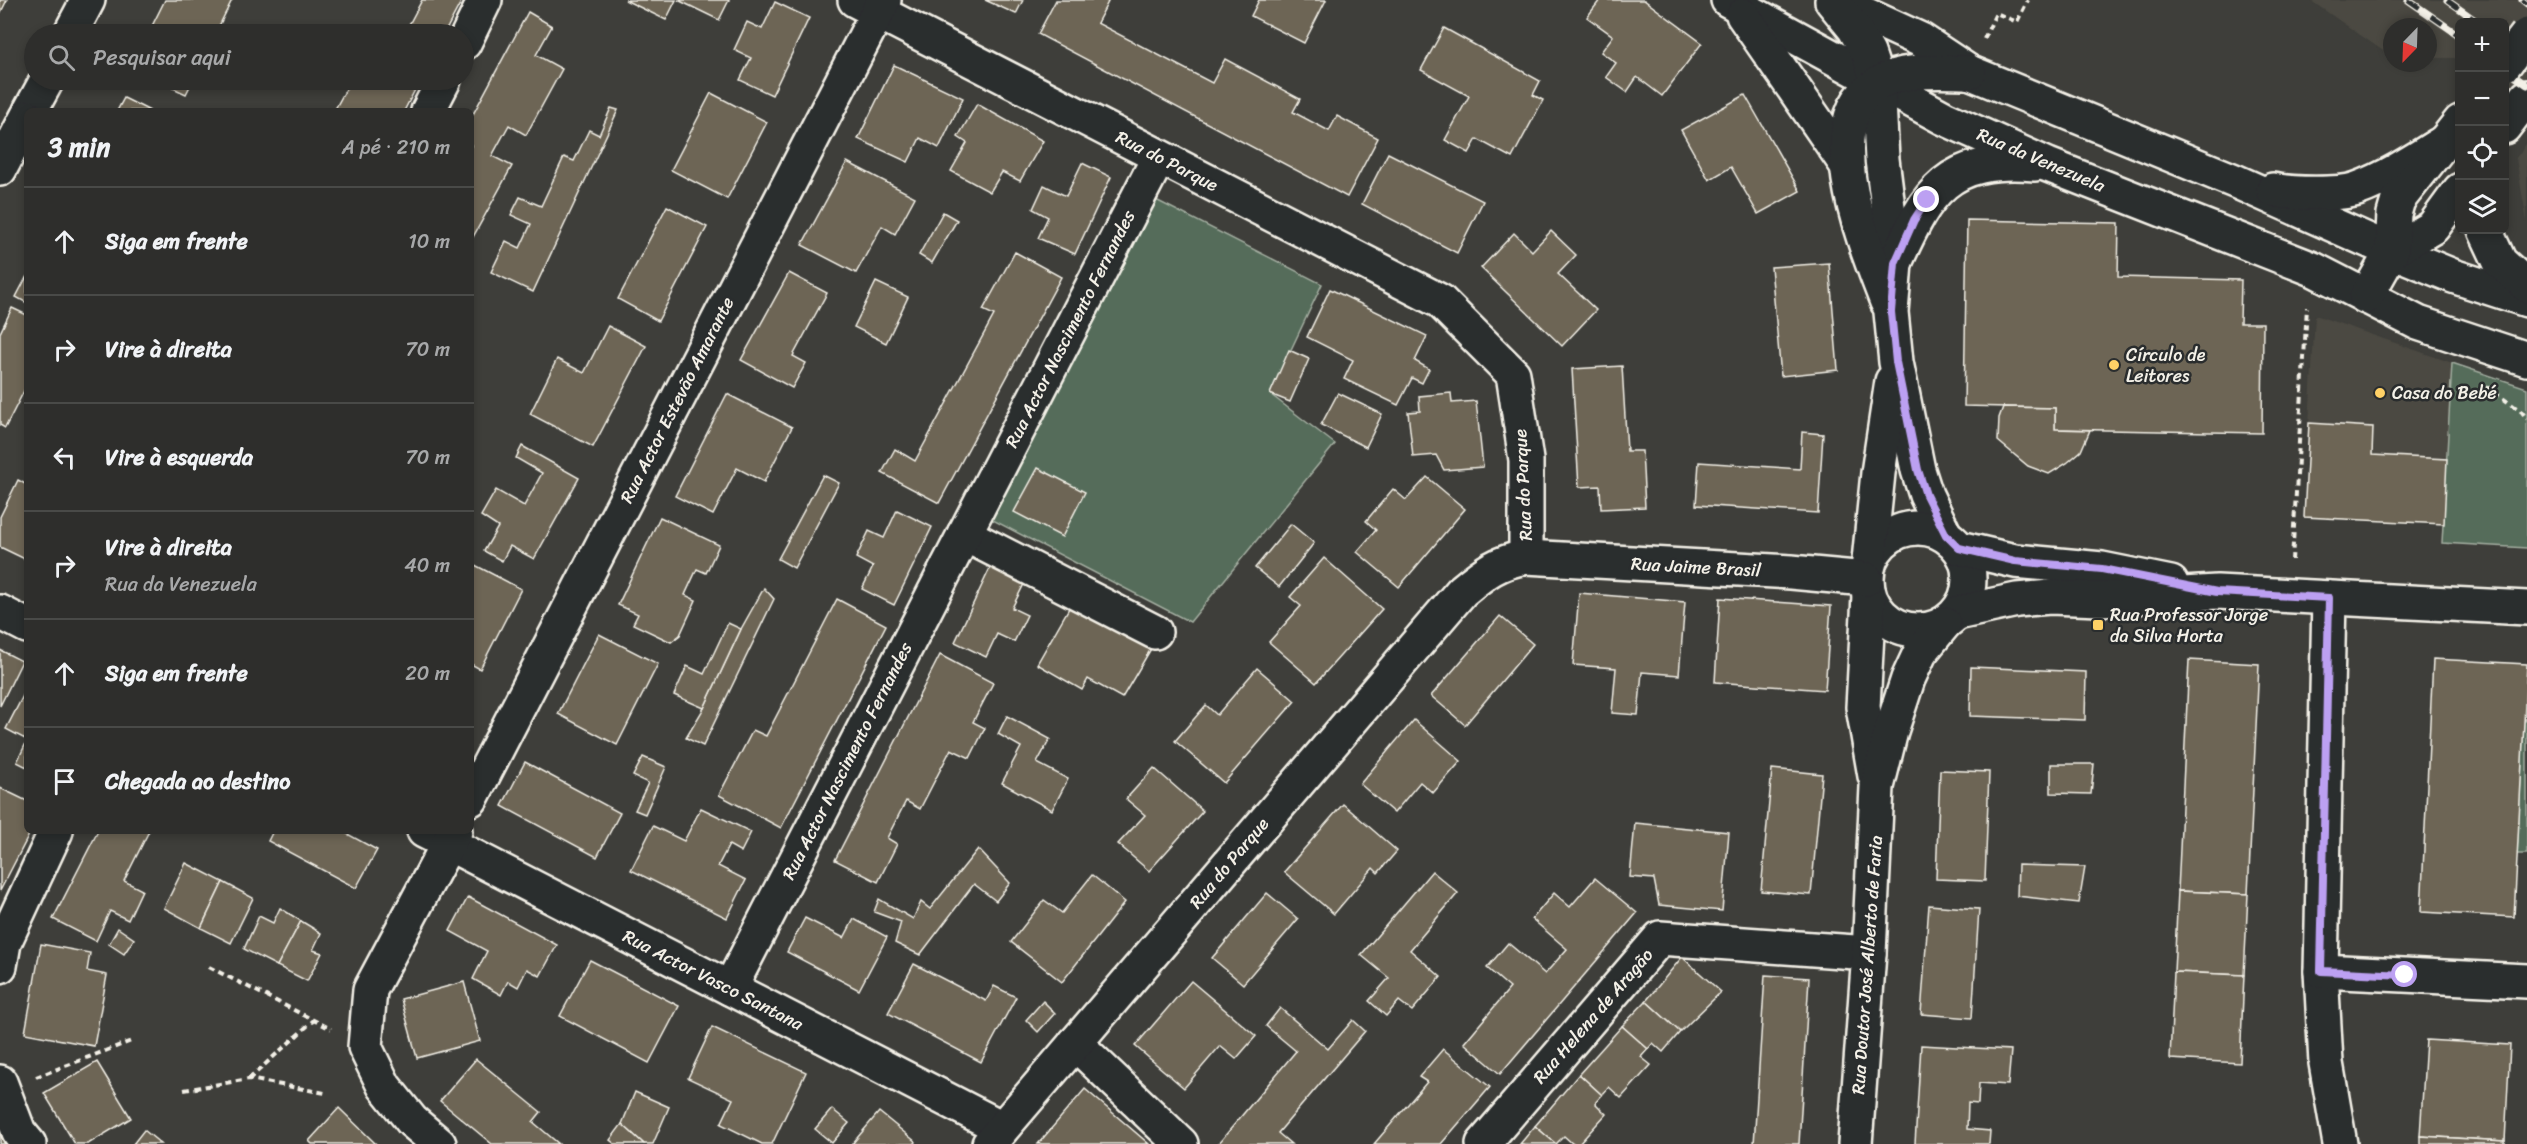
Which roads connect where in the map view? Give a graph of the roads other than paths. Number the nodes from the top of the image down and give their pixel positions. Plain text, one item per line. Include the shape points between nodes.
1 (88, 0) edge
2 (486, 0) edge
3 (1833, 0) edge
4 (1732, 3) edge
5 (872, 4) edge
6 (75, 24) edge
7 (474, 24) edge
8 (2527, 35) edge
9 (2509, 60) edge
10 (1969, 72) junction
11 (1878, 83) junction
12 (42, 90) edge
13 (439, 90) edge
14 (32, 108) edge
15 (430, 108) edge
16 (24, 123) edge
17 (2451, 132) edge
18 (1159, 157) junction
19 (1846, 164) junction
20 (2048, 165) junction
21 (0, 169) edge
22 (2237, 182) junction
23 (2455, 197) edge
24 (2487, 234) edge
25 (2392, 251) junction
26 (1895, 263) junction
27 (2527, 286) edge
28 (2366, 297) junction
29 (2527, 300) edge
30 (1891, 312) junction
31 (2527, 359) edge
32 (1896, 362) junction
33 (964, 534) junction
34 (1952, 542) junction
35 (1526, 557) junction
36 (1868, 579) junction
37 (2217, 592) junction
38 (2329, 598) junction
39 (2527, 608) edge
40 (0, 612) edge
41 (1951, 618) junction
42 (24, 624) edge
43 (1155, 632) dead end
44 (1877, 787) junction
45 (474, 793) edge
46 (55, 834) edge
47 (442, 835) edge
48 (1869, 953) junction
49 (0, 966) edge
50 (2321, 971) junction
51 (2527, 981) edge
52 (730, 988) junction
53 (1076, 1043) junction
54 (1, 1085) edge
55 (996, 1136) edge
56 (29, 1144) edge
57 (439, 1144) edge
58 (1181, 1144) edge
59 (1483, 1144) edge
60 (1855, 1144) edge
61 (2340, 1144) edge

1 - 6 street
2 - 7 street
3 - 10 street via 1921,40
3 - 11 street via 1854,27
4 - 11 street, Rua da Venezuela
4 - 19 street via 1791,81
5 - 18 street, Rua do Parque
5 - 45 street, Rua Actor Estevão Amarante
8 - 9 street, bridge
10 - 11 street via 1901,75
10 - 22 street
11 - 19 street via 1862,98 1853,115 1847,134
11 - 20 street, Rua da Venezuela
11 - 26 street via 1882,159
12 - 14 street
13 - 15 street
16 - 21 street
17 - 22 street via 2401,168 2355,190 2279,192
17 - 25 street via 2398,200
18 - 33 street, Rua Actor Nascimento Fernandes
18 - 35 street, Rua do Parque via 1440,302 1513,374 1526,460
19 - 30 street via 1865,243
20 - 26 street via 1983,164 1958,173 1927,200
20 - 28 street, Rua da Venezuela via 2313,269
22 - 25 street
23 - 25 street via 2433,227
24 - 27 street via 2500,262
25 - 28 street
25 - 29 street
26 - 30 street
28 - 31 street, Rua da Venezuela via 2418,323
30 - 32 street
32 - 34 street via 1918,470 1926,495
32 - 36 street via 1878,473
33 - 43 street
33 - 52 street, Rua Actor Nascimento Fernandes
34 - 36 street via 1928,529 1910,528 1893,534 1878,546
34 - 37 street via 2015,561 2102,569
34 - 41 street via 1967,564 1970,580 1966,598
35 - 36 street, Rua Jaime Brasil
35 - 53 street, Rua do Parque via 1490,568 1462,591
36 - 41 street via 1878,612 1892,624 1908,630 1926,630
36 - 44 street, Rua Doutor José Alberto de Faria via 1863,707
37 - 38 street
37 - 41 street via 2018,600
38 - 39 street
38 - 50 street
40 - 42 street
41 - 44 street, Rua Doutor José Alberto de Faria via 1920,654 1908,679
44 - 48 street, Rua Doutor José Alberto de Faria
46 - 49 street via 4,943
47 - 52 street, Rua Actor Vasco Santana
47 - 57 street via 370,990 365,1047 384,1086 412,1121
48 - 59 street, Rua Helena de Aragão via 1660,938
48 - 60 street, Rua Doutor José Alberto de Faria
50 - 51 street
50 - 61 street via 2325,1063
52 - 55 street, Rua Actor Vasco Santana
53 - 55 street, Rua do Parque
53 - 58 street
54 - 56 street

